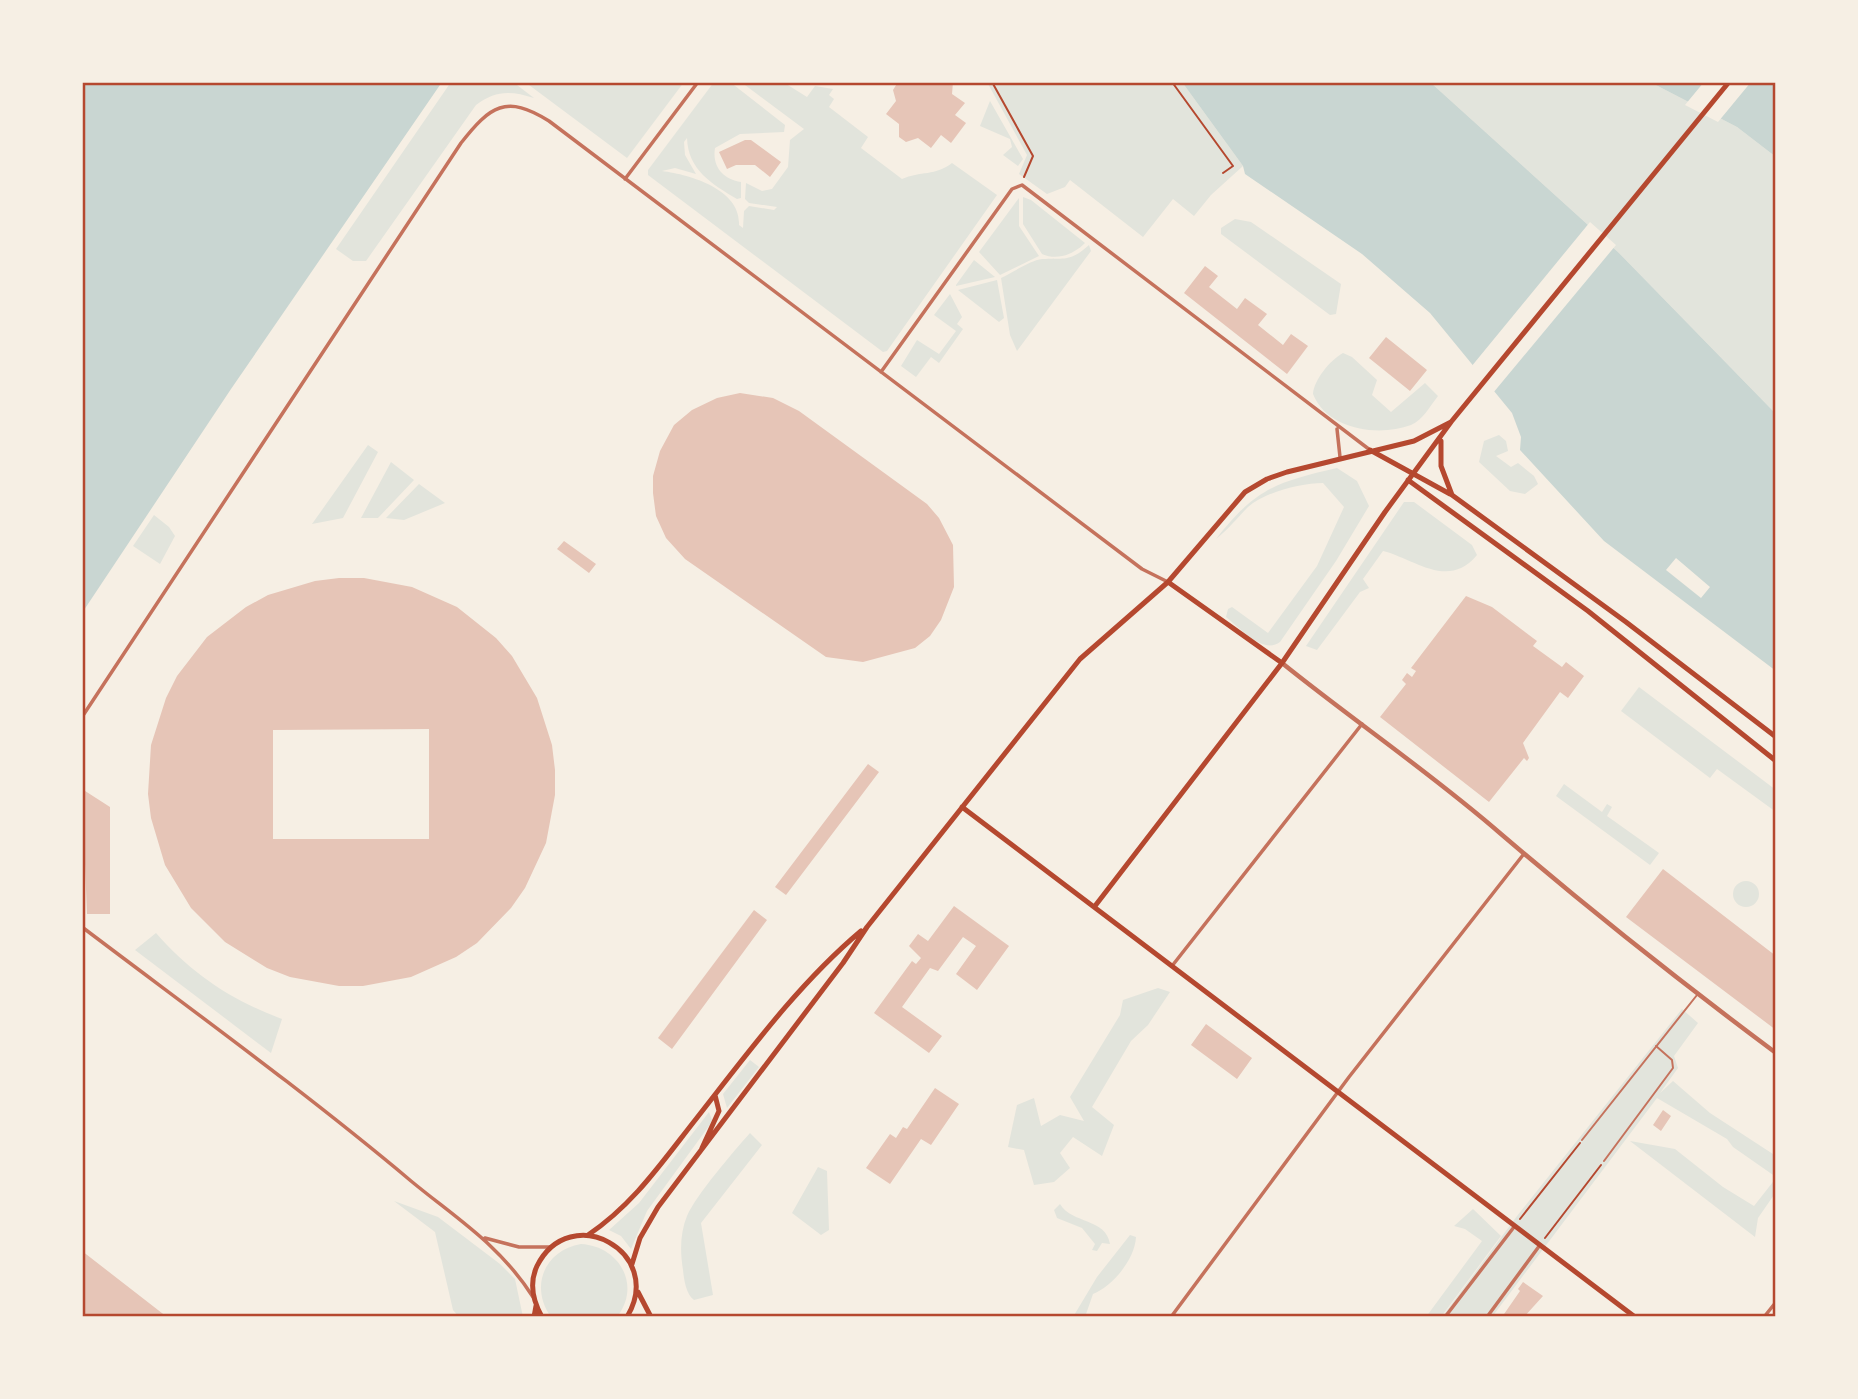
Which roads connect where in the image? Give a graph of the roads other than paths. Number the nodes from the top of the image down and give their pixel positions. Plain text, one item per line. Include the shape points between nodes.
1 (698, 82) edge
2 (1729, 82) edge
3 (625, 179) junction
4 (881, 372) junction
5 (1451, 422) junction
6 (1337, 427) junction
7 (1442, 438) junction
8 (1370, 450) junction
9 (1340, 457) junction
10 (1414, 473) junction
11 (1408, 481) junction
12 (1452, 495) junction
13 (1168, 582) junction
14 (1282, 663) junction
15 (82, 717) edge
16 (1363, 724) junction
17 (1776, 737) edge
18 (1776, 761) edge
19 (962, 807) junction
20 (1523, 855) junction
21 (1095, 906) junction
22 (82, 927) edge
23 (867, 927) junction
24 (1172, 966) junction
25 (1697, 995) junction
26 (1656, 1046) junction
27 (1776, 1054) edge
28 (1338, 1092) junction
29 (715, 1095) junction
30 (1582, 1140) road end
31 (701, 1151) junction
32 (1604, 1161) road end
33 (1515, 1225) junction
34 (587, 1235) junction
35 (483, 1238) junction
36 (1540, 1245) junction
37 (551, 1247) junction
38 (632, 1264) junction
39 (637, 1289) junction
40 (534, 1299) junction
41 (1776, 1302) edge
42 (536, 1306) junction
43 (534, 1317) edge
44 (542, 1317) edge
45 (627, 1317) edge
46 (651, 1317) edge
47 (1171, 1317) edge
48 (1445, 1317) edge
49 (1487, 1317) edge
50 (1635, 1317) edge
51 (1764, 1317) edge

1 - 3 street
2 - 5 main road
3 - 4 street
3 - 15 street via 550,121 518,105 492,110 479,120
4 - 6 street via 1012,189 1022,185
4 - 13 street via 1142,569
5 - 7 main road
5 - 8 main road via 1414,441
6 - 8 street
6 - 9 street
7 - 10 main road
7 - 12 main road via 1441,466
8 - 9 main road
8 - 10 main road
9 - 13 main road via 1267,479 1245,492
10 - 11 main road
10 - 12 main road
11 - 14 main road
11 - 18 main road via 1588,611
12 - 17 main road
13 - 14 main road
13 - 19 main road via 1080,659
14 - 16 street
14 - 21 main road
16 - 20 street
16 - 24 street
19 - 21 main road
19 - 23 main road
20 - 25 street
20 - 28 street
21 - 24 main road
22 - 35 street via 342,1124
23 - 29 main road via 836,953
23 - 31 main road
24 - 28 main road
25 - 26 lane
25 - 27 street
26 - 30 lane
26 - 32 lane via 1672,1060 1673,1068
28 - 33 main road
28 - 47 street
29 - 31 main road via 719,1111
29 - 34 main road via 634,1199
31 - 38 main road via 648,1222
33 - 36 main road
33 - 48 street
34 - 37 main road
34 - 38 main road via 614,1244
35 - 37 street via 519,1247
35 - 40 street via 516,1271
36 - 49 street
36 - 50 main road
37 - 40 main road via 535,1270
38 - 39 main road
39 - 45 main road
39 - 46 main road
40 - 42 main road
41 - 51 street
42 - 43 main road
42 - 44 main road

